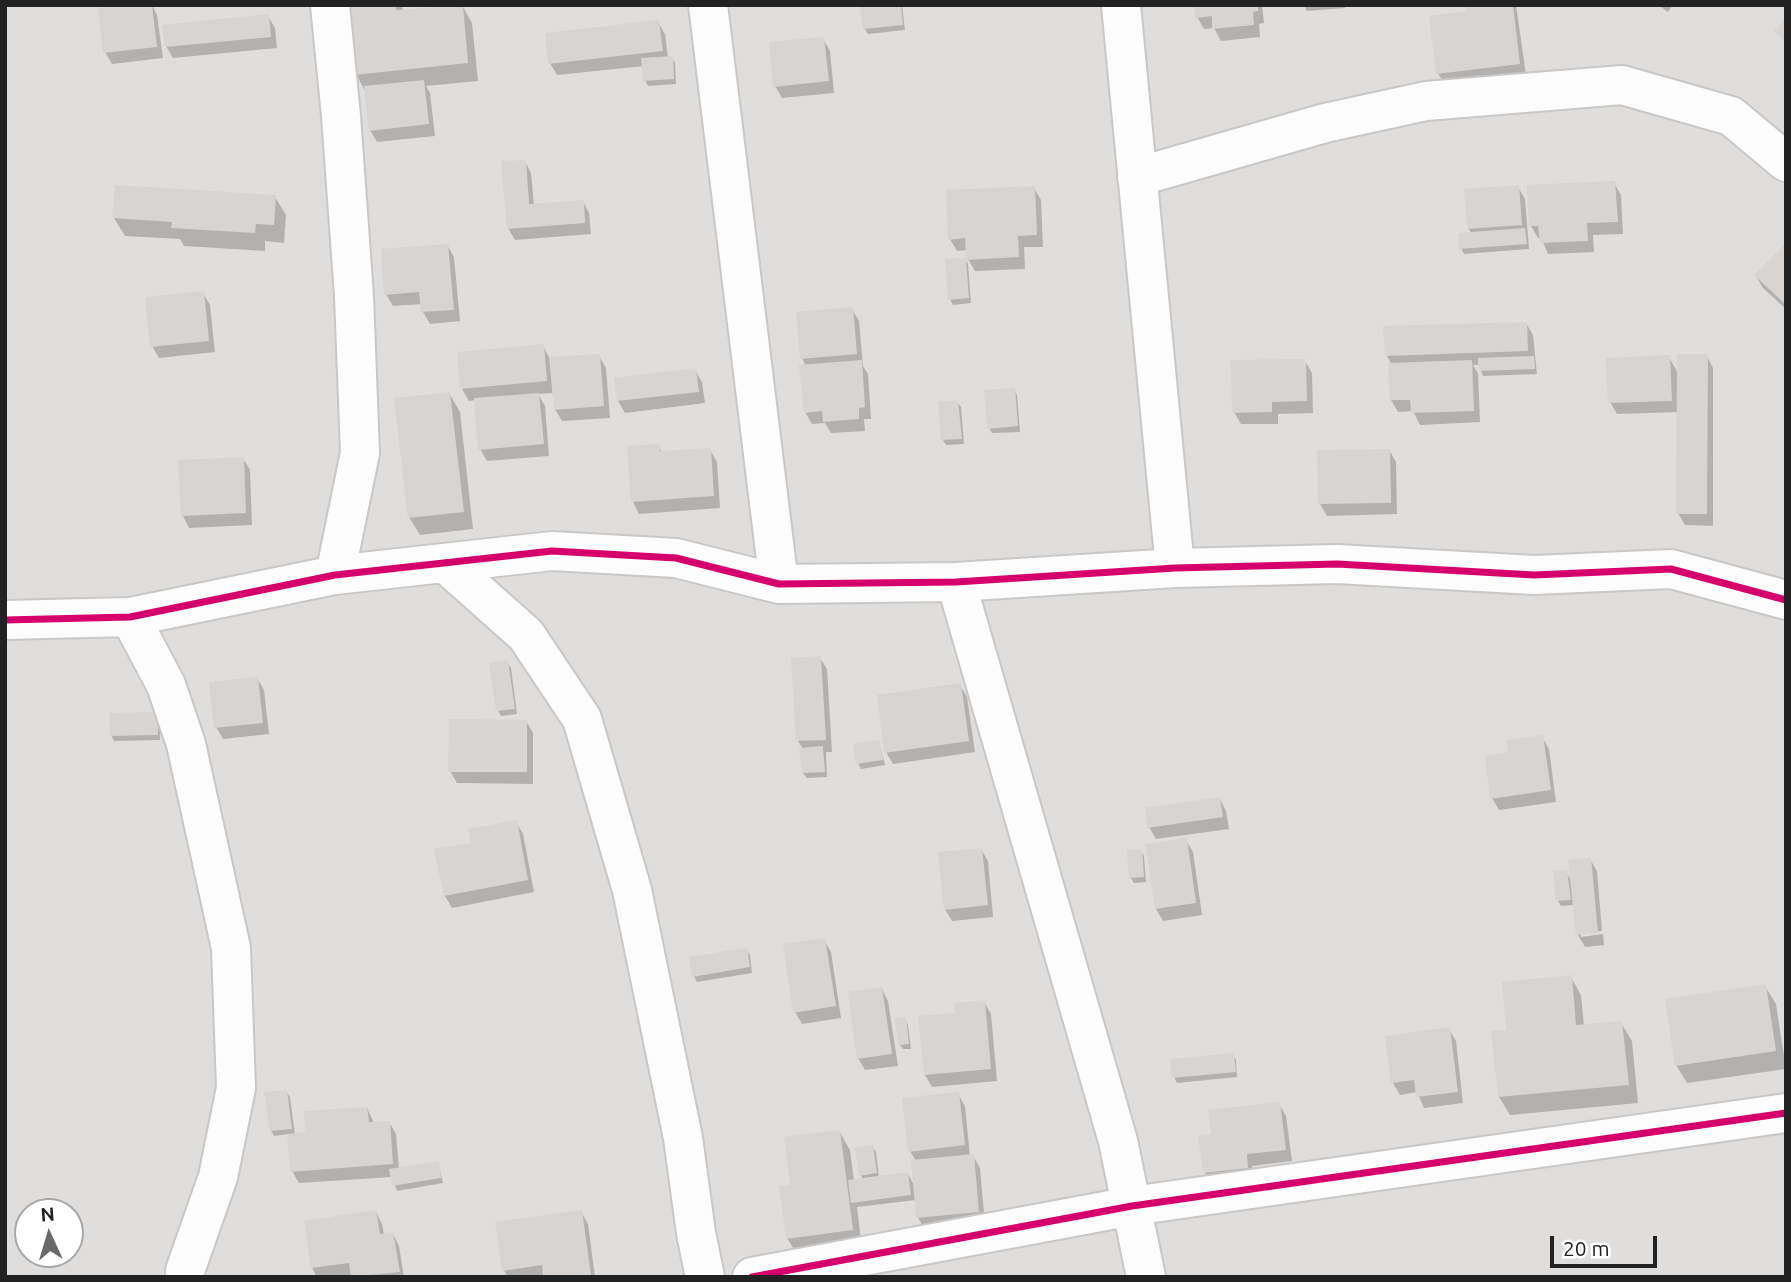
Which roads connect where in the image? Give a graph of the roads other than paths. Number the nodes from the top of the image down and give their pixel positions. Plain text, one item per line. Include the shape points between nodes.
1 (330, 5) edge
2 (708, 5) edge
3 (1121, 5) edge
4 (1786, 162) edge
5 (1137, 177) junction
6 (445, 563) junction
7 (1175, 568) junction
8 (335, 575) junction
9 (956, 582) junction
10 (779, 584) junction
11 (1786, 600) edge
12 (130, 617) junction
13 (5, 620) edge
14 (1786, 1113) edge
15 (1132, 1206) junction
16 (185, 1277) edge
17 (705, 1277) edge
18 (752, 1277) edge
19 (1146, 1277) edge

1 - 8 street via 353,282 360,453
2 - 10 street
3 - 5 street
4 - 5 street via 1731,116 1622,85 1426,101 1325,123
5 - 7 street
6 - 8 street
6 - 10 street via 552,551 649,556 676,558
6 - 17 street via 526,635 583,719 632,890 683,1138
7 - 9 street
7 - 11 street via 1337,564 1534,575 1671,569
8 - 12 street
9 - 10 street
9 - 15 street via 1118,1140
12 - 13 street
12 - 16 street via 166,685 186,744 231,948 236,1088 218,1177
14 - 15 street
15 - 18 street
15 - 19 street

